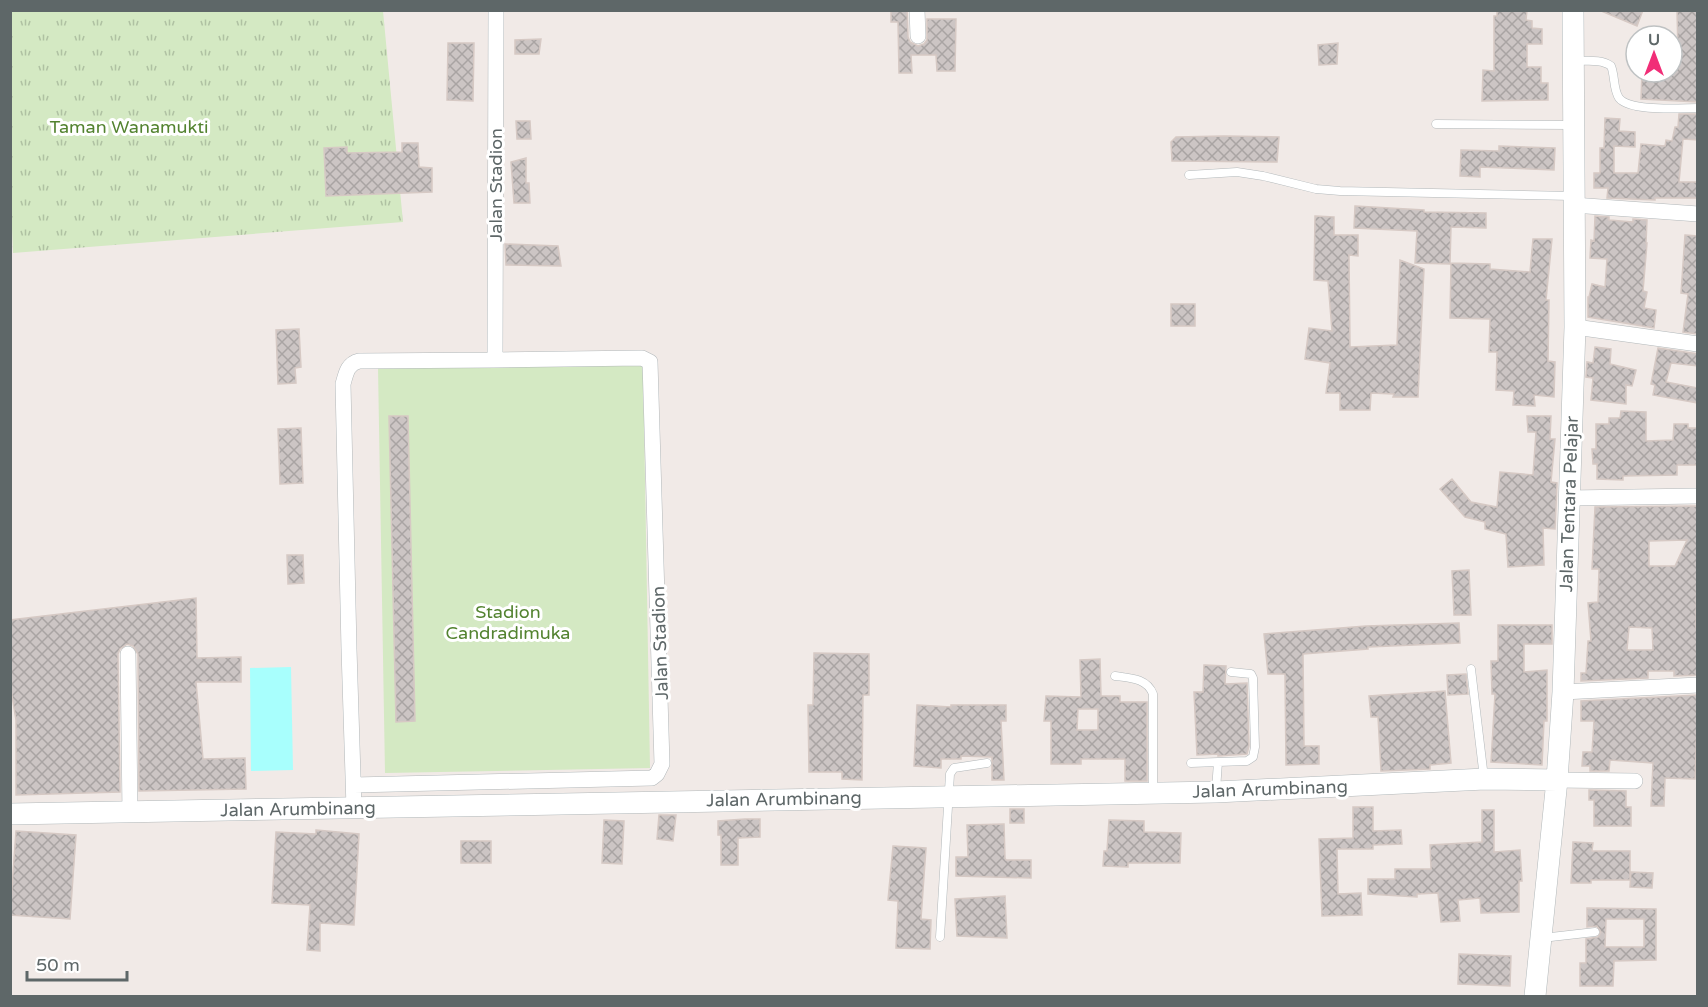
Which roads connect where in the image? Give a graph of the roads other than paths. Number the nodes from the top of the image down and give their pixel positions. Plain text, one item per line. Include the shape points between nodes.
1 (496, 10) edge
2 (917, 10) edge
3 (1574, 10) edge
4 (918, 36) dead end
5 (1575, 60) junction
6 (1698, 108) edge
7 (1436, 124) dead end
8 (1574, 125) junction
9 (1189, 175) dead end
10 (1573, 201) junction
11 (1698, 214) edge
12 (1575, 327) junction
13 (1698, 344) edge
14 (495, 360) junction
15 (1698, 496) edge
16 (1569, 498) junction
17 (128, 654) dead end
18 (1471, 669) dead end
19 (1230, 672) dead end
20 (1115, 676) dead end
21 (1698, 685) edge
22 (1563, 692) junction
23 (1218, 762) junction
24 (987, 763) dead end
25 (1191, 763) dead end
26 (1485, 779) junction
27 (1557, 780) junction
28 (1635, 781) dead end
29 (354, 784) junction
30 (1216, 792) junction
31 (1153, 793) junction
32 (950, 796) junction
33 (354, 808) junction
34 (130, 813) junction
35 (10, 814) edge
36 (1596, 932) dead end
37 (940, 937) dead end
38 (1540, 938) junction
39 (1535, 996) edge

1 - 14 street, Jalan Stadion
2 - 4 street
3 - 5 main road, Jalan Tentara Pelajar
5 - 6 lane via 1611,66 1619,97 1625,103
5 - 8 main road, Jalan Tentara Pelajar
7 - 8 lane
8 - 10 main road, Jalan Tentara Pelajar
9 - 10 lane via 1237,172 1316,189
10 - 11 street
10 - 12 main road, Jalan Tentara Pelajar
12 - 13 street
12 - 16 main road, Jalan Tentara Pelajar
14 - 29 street, Jalan Stadion via 359,361 348,368 344,419
14 - 29 street, Jalan Stadion via 642,358 650,362 662,764 652,778
15 - 16 street
16 - 22 main road, Jalan Tentara Pelajar
17 - 34 street
18 - 26 lane
19 - 23 lane via 1247,672 1253,678 1255,747 1248,761
20 - 31 lane via 1145,682 1153,694
21 - 22 street
22 - 27 main road, Jalan Tentara Pelajar
23 - 25 lane
23 - 30 lane
24 - 32 lane via 954,768 949,778
26 - 27 main road, Jalan Arumbinang
26 - 30 main road, Jalan Arumbinang
27 - 28 street
27 - 38 main road, Jalan Tentara Pelajar
29 - 33 street, Jalan Stadion
30 - 31 main road, Jalan Arumbinang
31 - 32 main road, Jalan Arumbinang
32 - 33 main road, Jalan Arumbinang
32 - 37 lane
33 - 34 main road, Jalan Arumbinang
34 - 35 main road, Jalan Arumbinang
36 - 38 lane
38 - 39 main road, Jalan Tentara Pelajar

